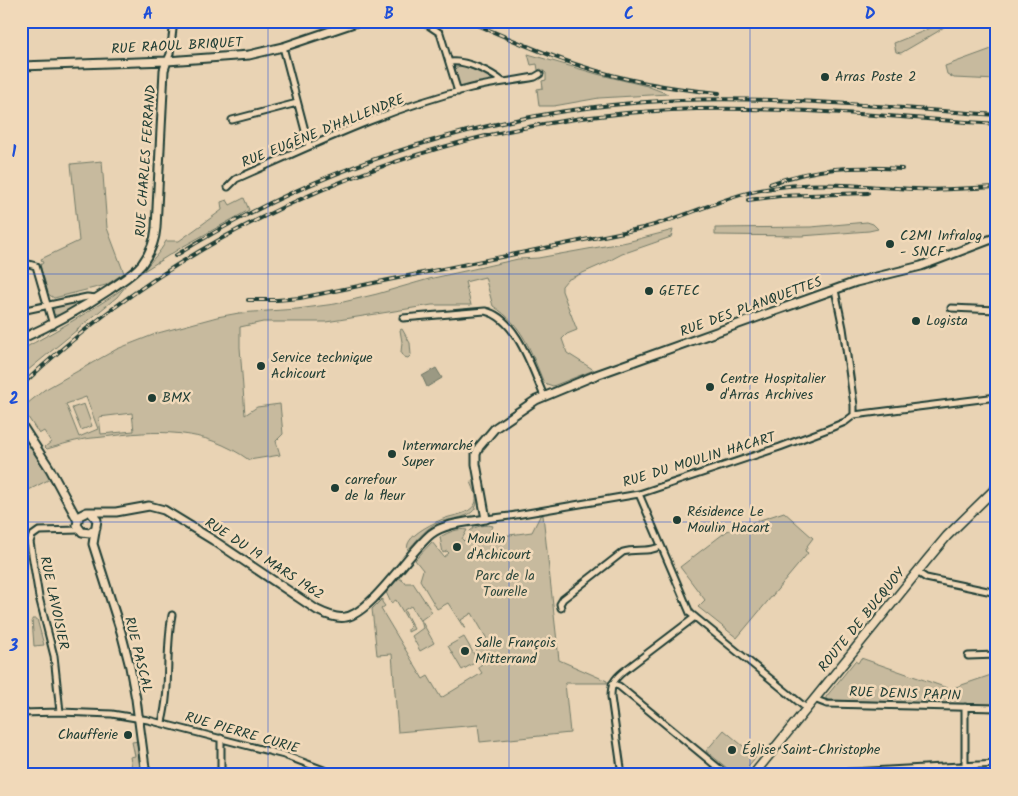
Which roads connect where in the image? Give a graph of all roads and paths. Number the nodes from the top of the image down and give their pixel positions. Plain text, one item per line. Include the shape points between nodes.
1 (174, 21) edge
2 (360, 21) edge
3 (422, 21) edge
4 (283, 47) junction
5 (168, 61) junction
6 (450, 62) junction
7 (21, 66) edge
8 (540, 74) dead end
9 (503, 82) junction
10 (458, 92) junction
11 (297, 103) junction
12 (232, 120) dead end
13 (309, 146) junction
14 (228, 187) dead end
15 (997, 237) edge
16 (21, 262) edge
17 (835, 290) junction
18 (98, 298) junction
19 (46, 305) junction
20 (952, 308) dead end
21 (997, 310) edge
22 (21, 311) edge
23 (403, 318) dead end
24 (53, 325) junction
25 (21, 339) edge
26 (544, 396) junction
27 (997, 397) edge
28 (854, 415) junction
29 (21, 424) edge
30 (997, 487) edge
31 (639, 494) junction
32 (68, 499) junction
33 (89, 512) junction
34 (116, 512) junction
35 (486, 519) junction
36 (79, 526) junction
37 (97, 526) junction
38 (93, 544) junction
39 (661, 546) junction
40 (916, 572) junction
41 (997, 593) edge
42 (562, 608) dead end
43 (172, 615) dead end
44 (695, 617) junction
45 (997, 655) edge
46 (968, 656) dead end
47 (612, 684) junction
48 (814, 699) junction
49 (964, 707) junction
50 (806, 708) junction
51 (997, 708) edge
52 (60, 712) junction
53 (21, 713) edge
54 (139, 718) junction
55 (162, 722) junction
56 (221, 738) junction
57 (997, 764) edge
58 (964, 767) junction
59 (146, 775) edge
60 (221, 775) edge
61 (337, 775) edge
62 (622, 775) edge
63 (727, 775) edge
64 (753, 775) edge
65 (798, 775) edge

1 - 5 street
2 - 4 street, RUE RAOUL BRIQUET
3 - 6 street via 440,33
4 - 5 street, RUE RAOUL BRIQUET via 249,55
4 - 11 street
5 - 7 street, RUE RAOUL BRIQUET
5 - 18 street, RUE CHARLES FERRAND via 164,70 154,242 138,268
6 - 9 street via 457,61 493,74
6 - 10 street
8 - 9 street, RUE EUGÈNE D'HALLENDRE
9 - 10 street, RUE EUGÈNE D'HALLENDRE
10 - 13 street, RUE EUGÈNE D'HALLENDRE via 391,113
11 - 12 street
11 - 13 street
13 - 14 street, RUE EUGÈNE D'HALLENDRE via 236,179
15 - 17 street, RUE DES PLANQUETTES via 922,266 876,276
16 - 19 street via 36,266
17 - 26 street, RUE DES PLANQUETTES
17 - 28 street
18 - 19 street
18 - 24 street, RUE CHARLES FERRAND
19 - 22 street
19 - 24 street
20 - 21 street
23 - 26 street via 493,313 516,337
24 - 25 street, RUE CHARLES FERRAND
26 - 35 street, RUE DES PLANQUETTES via 495,428 476,454
27 - 28 street
28 - 31 street, RUE DU MOULIN HACART via 845,422 780,447
29 - 32 street, RUE PASCAL
30 - 40 main road, ROUTE DE BUCQUOY
31 - 35 street, RUE DU MOULIN HACART
31 - 39 street
32 - 33 street, RUE PASCAL
32 - 36 street, RUE PASCAL
33 - 34 street, RUE DU 19 MARS 1962
33 - 36 street via 81,514
33 - 37 street via 96,517
34 - 35 street, RUE DU 19 MARS 1962 via 149,506 164,510 317,610 345,617 359,611 373,599 432,533 451,525
34 - 37 street, RUE DU 19 MARS 1962
36 - 37 street via 90,533
36 - 38 street, RUE PASCAL
36 - 52 street, RUE LAVOISIER via 38,532 30,542 54,656
37 - 38 street, RUE PASCAL
38 - 54 street, RUE PASCAL via 121,632
39 - 42 street via 623,552 563,599
39 - 44 street via 685,602
40 - 41 street via 926,578
40 - 48 main road, ROUTE DE BUCQUOY
43 - 55 street
44 - 47 street via 624,671
44 - 50 street
45 - 46 street
47 - 62 street
47 - 63 street via 619,686
48 - 49 street, RUE DENIS PAPIN via 827,704
48 - 50 main road, ROUTE DE BUCQUOY
49 - 51 street, RUE DENIS PAPIN
49 - 58 street
50 - 64 main road, ROUTE DE BUCQUOY
52 - 53 street, RUE PIERRE CURIE
52 - 54 street, RUE PIERRE CURIE
54 - 55 street, RUE PIERRE CURIE
54 - 59 street, RUE PASCAL
55 - 56 street, RUE PIERRE CURIE
56 - 60 street
56 - 61 street, RUE PIERRE CURIE via 284,755
57 - 58 street
58 - 65 street

